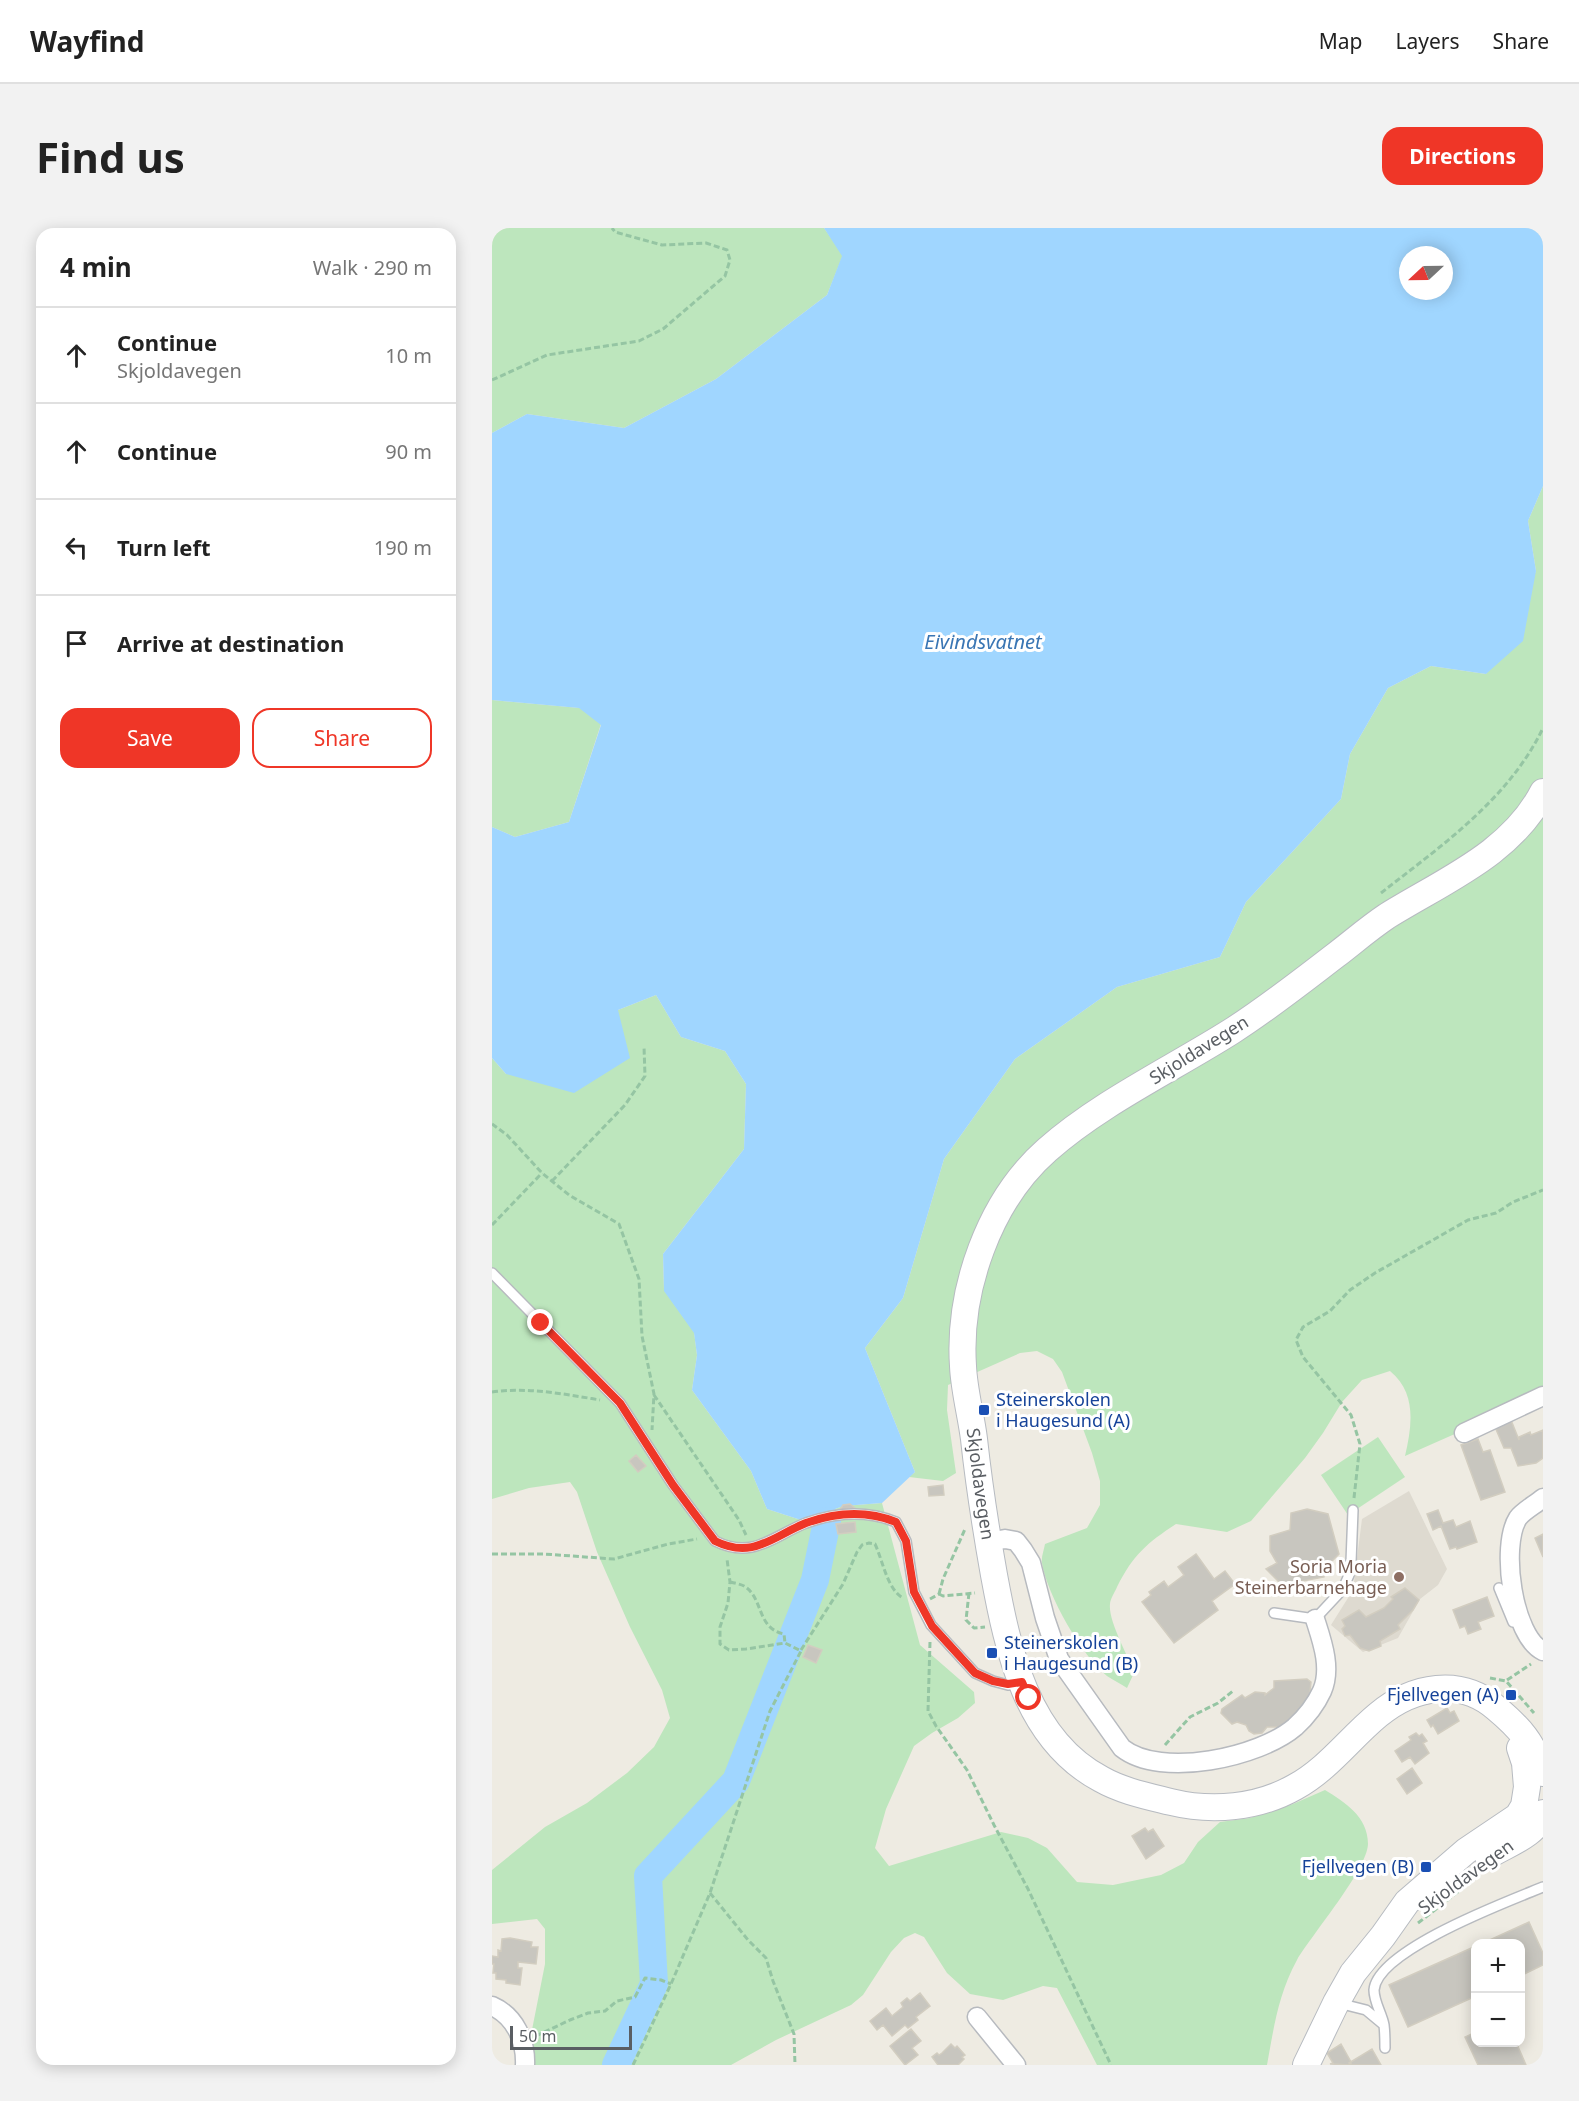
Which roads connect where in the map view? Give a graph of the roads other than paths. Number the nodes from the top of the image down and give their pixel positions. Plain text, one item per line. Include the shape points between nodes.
1 (1543, 792) edge
2 (492, 1273) edge
3 (1543, 1396) edge
4 (1464, 1433) dead end
5 (1543, 1498) edge
6 (1353, 1510) road end
7 (988, 1542) junction
8 (1499, 1588) dead end
9 (1274, 1613) dead end
10 (1315, 1619) junction
11 (1539, 1654) edge
12 (1015, 1683) junction
13 (1523, 1718) junction
14 (1543, 1773) edge
15 (1539, 1812) edge
16 (1543, 1887) edge
17 (1336, 2003) junction
18 (492, 2006) edge
19 (977, 2017) dead end
20 (1384, 2025) junction
21 (1385, 2048) dead end
22 (525, 2065) edge
23 (1016, 2065) edge
24 (1306, 2065) edge

1 - 7 main road, Skjoldavegen via 1517,829 1467,870 1383,919 1265,1009 1072,1130 1024,1173 1004,1201 982,1251 963,1331 963,1367
2 - 12 lane via 620,1403 715,1541 742,1549 752,1547 837,1515 879,1515 896,1522 906,1541 914,1592 932,1626 975,1673 993,1681
3 - 4 street
5 - 11 street via 1518,1518 1509,1545 1509,1578 1515,1602
6 - 10 lane via 1349,1575 1343,1589
7 - 10 street via 1016,1541 1023,1550 1031,1563 1059,1659 1122,1748 1153,1761 1211,1762 1270,1742 1294,1728 1323,1689 1327,1670
7 - 12 main road, Skjoldavegen
8 - 11 lane via 1521,1639
9 - 10 lane
12 - 13 main road, Skjoldavegen via 1061,1750 1102,1780 1141,1795 1213,1808 1243,1805 1295,1787 1319,1771 1379,1714 1421,1692 1435,1688 1465,1690
13 - 14 main road, Skjoldavegen via 1527,1738
13 - 15 main road, Skjoldavegen via 1527,1787
15 - 17 main road, Skjoldavegen via 1518,1816 1466,1851 1407,1902 1353,1972
16 - 20 lane via 1453,1925 1392,1962 1378,1978 1374,1990
17 - 20 lane via 1366,2010
17 - 24 main road, Skjoldavegen
18 - 22 street via 511,2020 524,2042
19 - 23 street
20 - 21 lane

